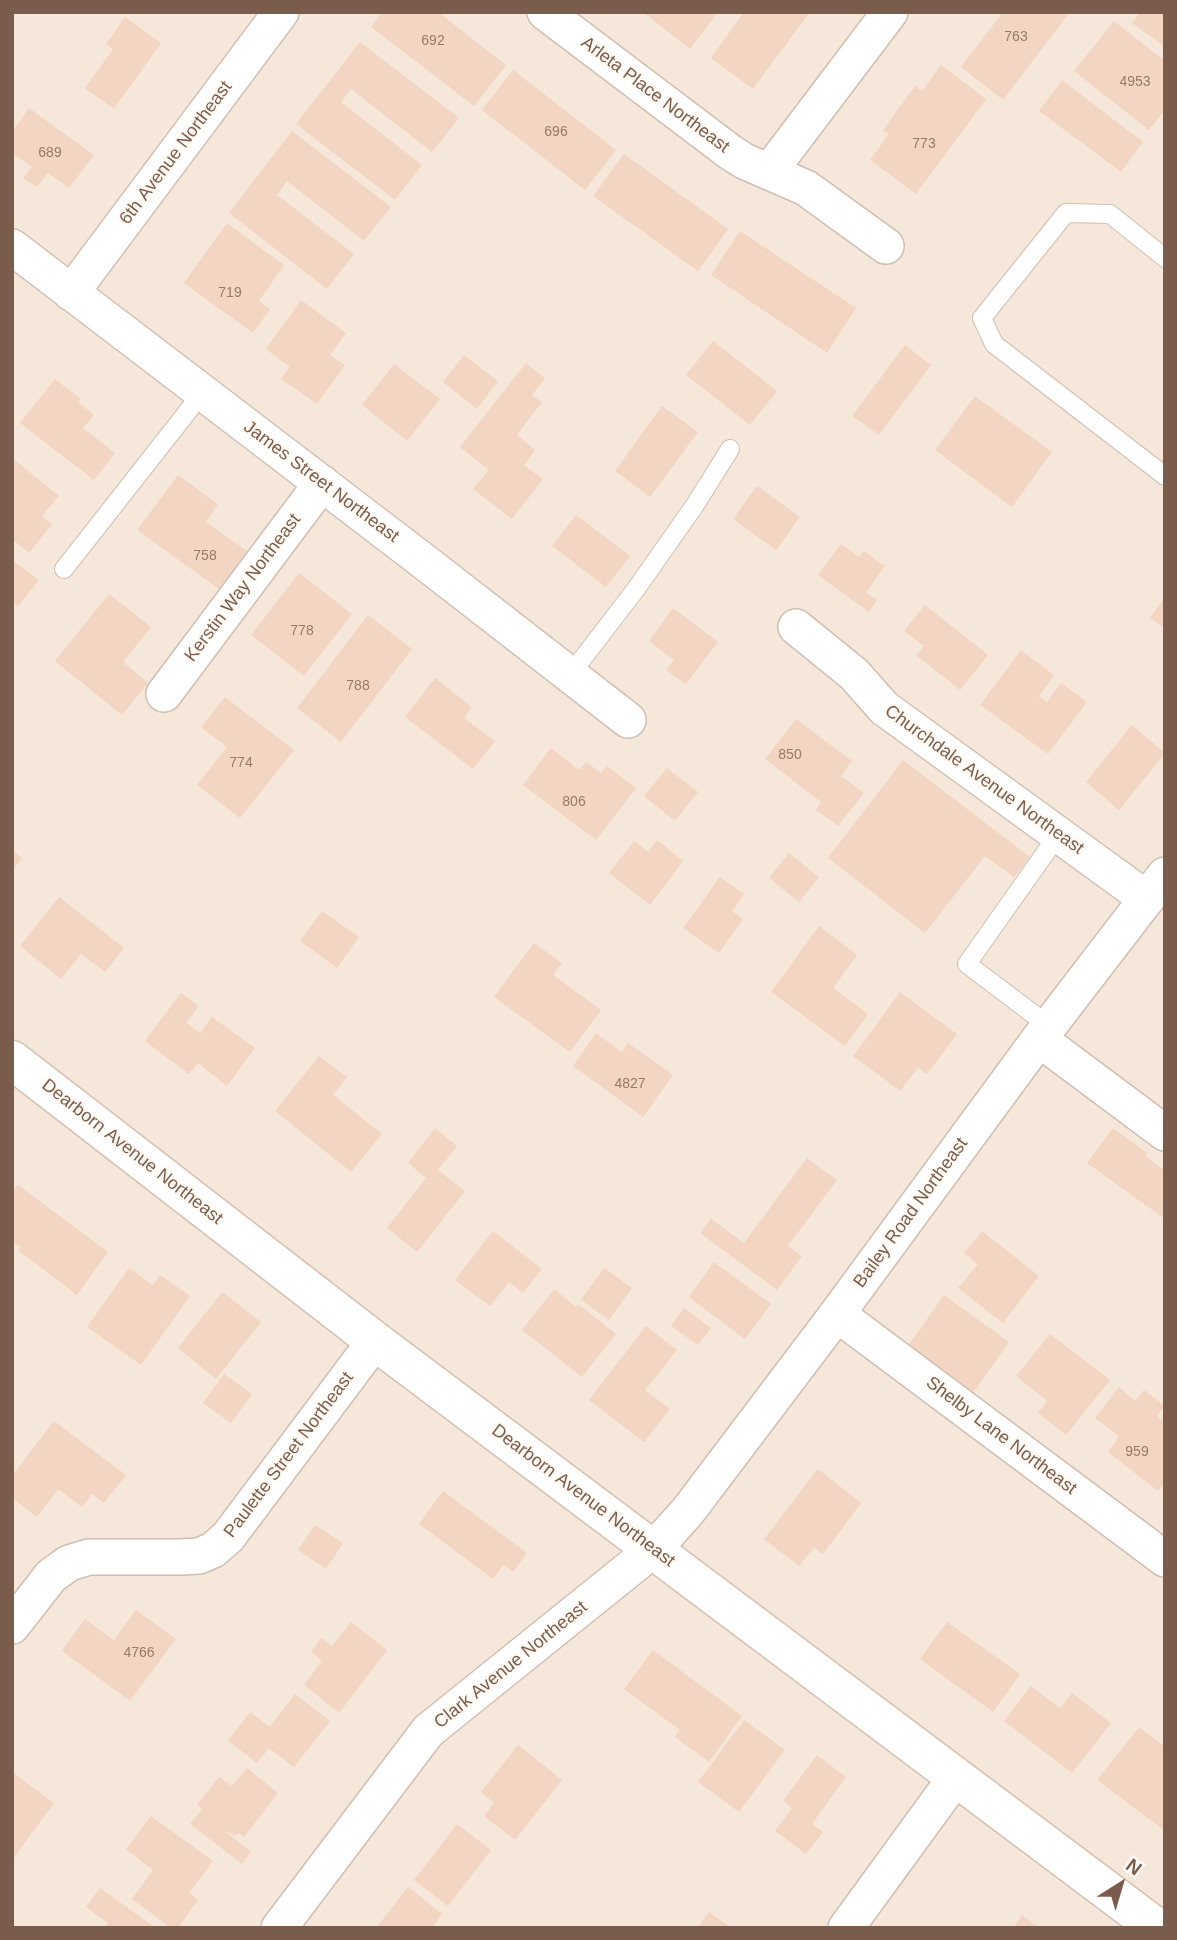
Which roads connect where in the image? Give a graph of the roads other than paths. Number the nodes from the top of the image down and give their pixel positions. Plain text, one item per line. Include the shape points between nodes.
1 (281, 12) edge
2 (545, 12) edge
3 (890, 12) edge
4 (769, 172) junction
5 (886, 246) dead end
6 (12, 247) edge
7 (1165, 258) edge
8 (71, 293) junction
9 (203, 392) junction
10 (730, 449) dead end
11 (1165, 475) edge
12 (322, 483) junction
13 (64, 569) dead end
14 (796, 627) dead end
15 (570, 675) junction
16 (164, 694) dead end
17 (628, 720) dead end
18 (1058, 835) junction
19 (1156, 887) edge
20 (1044, 1032) junction
21 (12, 1060) edge
22 (1165, 1133) edge
23 (837, 1314) junction
24 (375, 1341) junction
25 (654, 1549) junction
26 (1165, 1559) edge
27 (12, 1626) edge
28 (956, 1777) junction
29 (279, 1928) edge
30 (846, 1928) edge
31 (1157, 1928) edge

1 - 8 street, 6th Avenue Northeast
2 - 4 street, Arleta Place Northeast via 730,152
3 - 4 street
4 - 5 street, Arleta Place Northeast via 806,188
6 - 8 street, James Street Northeast
7 - 11 lane via 1110,214 1066,213 982,317 994,344
8 - 9 street, James Street Northeast
9 - 12 street, James Street Northeast
9 - 13 lane
10 - 15 lane via 636,589
12 - 15 street, James Street Northeast
12 - 16 street, Kerstin Way Northeast
14 - 18 street, Churchdale Avenue Northeast via 854,674 884,708
15 - 17 street, James Street Northeast
18 - 19 street, Churchdale Avenue Northeast
18 - 20 lane via 967,964
19 - 20 street, Bailey Road Northeast
20 - 22 street
20 - 23 street, Bailey Road Northeast
21 - 24 street, Dearborn Avenue Northeast
23 - 25 street, Bailey Road Northeast
23 - 26 street, Shelby Lane Northeast
24 - 25 street, Dearborn Avenue Northeast
24 - 27 street, Paulette Street Northeast via 228,1537 213,1550 180,1558 89,1557 69,1563 51,1576
25 - 28 street, Dearborn Avenue Northeast
25 - 29 street, Clark Avenue Northeast via 428,1731
28 - 30 street
28 - 31 street, Dearborn Avenue Northeast

